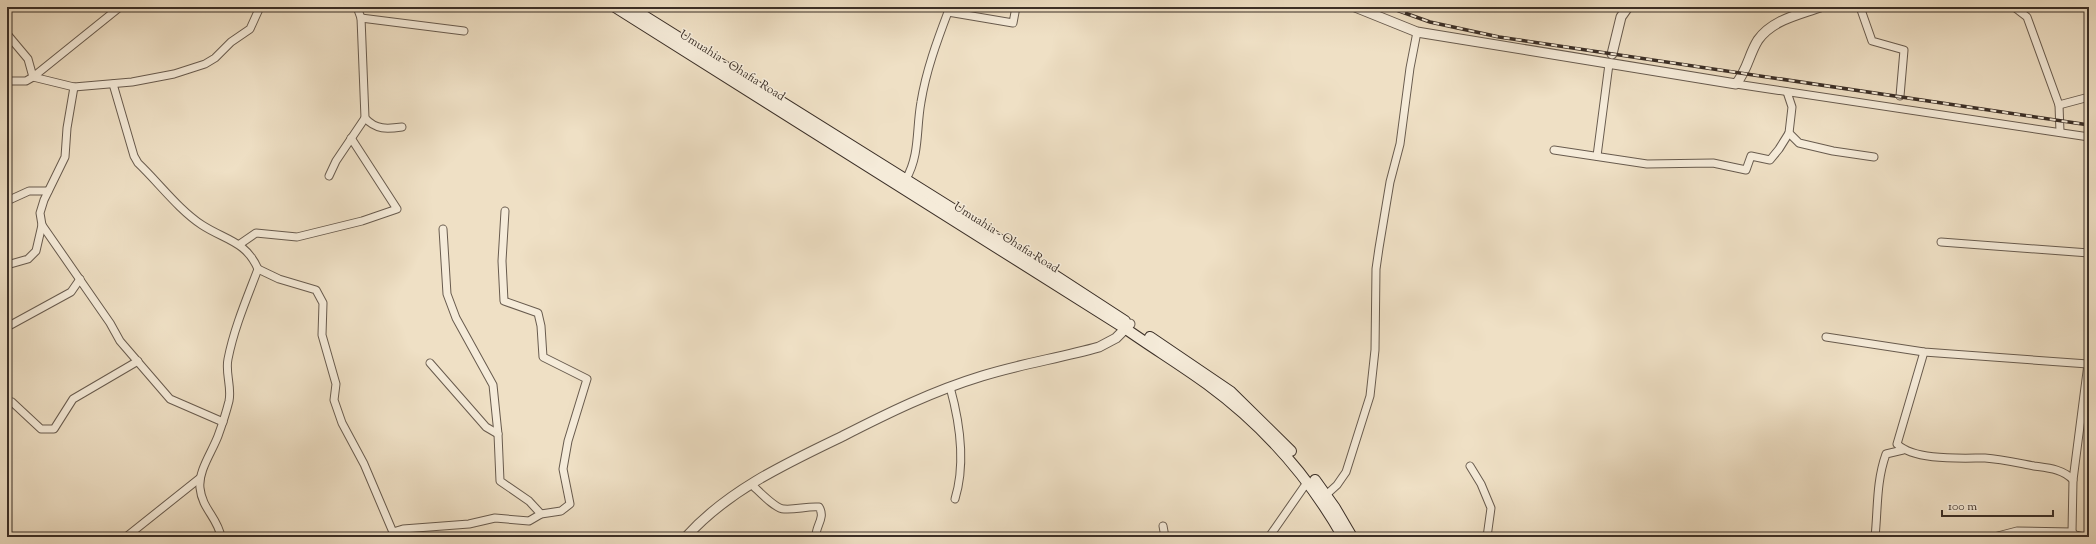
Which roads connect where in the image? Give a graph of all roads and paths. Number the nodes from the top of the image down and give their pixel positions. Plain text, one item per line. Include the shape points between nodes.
1 (260, 7) edge
2 (357, 7) edge
3 (615, 7) edge
4 (630, 7) edge
5 (1016, 7) edge
6 (1355, 7) edge
7 (1628, 7) edge
8 (1820, 7) edge
9 (1860, 7) edge
10 (2014, 7) edge
11 (116, 8) edge
12 (949, 9) edge
13 (361, 18) junction
14 (464, 31) dead end
15 (1417, 32) junction
16 (7, 34) edge
17 (1612, 54) dead end
18 (1609, 64) junction
19 (32, 77) junction
20 (7, 81) edge
21 (113, 84) junction
22 (1736, 84) junction
23 (74, 87) junction
24 (1786, 92) junction
25 (1900, 96) dead end
26 (2089, 98) edge
27 (2059, 105) junction
28 (365, 118) junction
29 (402, 127) dead end
30 (2060, 132) junction
31 (1789, 133) junction
32 (2089, 137) edge
33 (351, 138) junction
34 (1554, 150) dead end
35 (1598, 156) junction
36 (1874, 157) dead end
37 (329, 176) dead end
38 (906, 179) junction
39 (48, 191) junction
40 (7, 201) edge
41 (505, 211) dead end
42 (42, 225) junction
43 (443, 229) dead end
44 (1941, 242) dead end
45 (240, 244) junction
46 (2089, 253) edge
47 (7, 265) edge
48 (258, 269) junction
49 (80, 279) junction
50 (7, 327) edge
51 (1128, 327) junction
52 (1826, 337) dead end
53 (1924, 352) junction
54 (138, 361) junction
55 (430, 363) dead end
56 (2089, 364) edge
57 (950, 387) junction
58 (12, 402) dead end
59 (222, 422) junction
60 (498, 434) junction
61 (1903, 450) junction
62 (1470, 466) dead end
63 (200, 478) junction
64 (2073, 480) junction
65 (1308, 481) junction
66 (751, 484) junction
67 (1326, 495) junction
68 (955, 499) dead end
69 (541, 514) junction
70 (1163, 526) dead end
71 (2072, 532) junction
72 (394, 535) edge
73 (126, 537) edge
74 (221, 537) edge
75 (686, 537) edge
76 (816, 537) edge
77 (1165, 537) edge
78 (1269, 537) edge
79 (1343, 537) edge
80 (1352, 537) edge
81 (1487, 537) edge
82 (1875, 537) edge
83 (1994, 537) edge
84 (2084, 537) edge

1 - 21 street via 250,29 205,64 174,74
2 - 13 street
3 - 51 main road, Umuahia - Ohafia Road
4 - 38 main road, Umuahia - Ohafia Road
5 - 12 street via 1013,23
6 - 15 street
7 - 17 street via 1621,17
8 - 22 street via 1782,20 1770,27 1757,40 1745,73
9 - 25 street via 1872,41 1904,50
10 - 27 street via 2027,17
11 - 19 street
12 - 38 street via 933,54 920,103 914,166
13 - 14 street
13 - 28 street
15 - 18 street
15 - 67 street via 1400,144 1390,182 1378,255 1375,350 1370,396 1346,472
16 - 19 street via 28,59
18 - 22 street
18 - 35 street
19 - 20 street via 26,81
19 - 23 street
21 - 23 street
21 - 45 street via 138,163 202,225
22 - 24 street
23 - 39 street via 65,157
24 - 30 street
24 - 31 street via 1792,107
26 - 27 street
27 - 30 street
28 - 29 street via 371,125 383,129
28 - 33 street
30 - 32 street
31 - 35 street via 1780,150 1770,160 1751,156 1746,170 1713,164 1647,164
31 - 36 street via 1799,143
33 - 37 street
33 - 45 street via 397,209 362,221 297,237 256,233
34 - 35 street
38 - 51 main road, Umuahia - Ohafia Road
39 - 40 street via 29,191
39 - 42 street via 40,213
41 - 69 street via 502,261 504,302 538,313 543,358 587,379 568,441 563,469 570,504 561,511
42 - 47 street via 36,251 28,259
42 - 49 street
43 - 60 street via 447,294 456,318 493,385
44 - 46 street
45 - 48 street via 253,258
48 - 59 street via 237,325 228,359 230,400
48 - 72 street via 279,279 316,290 319,294 323,302 322,335 336,384 334,400 342,423 364,464
49 - 50 street via 71,292
49 - 54 street via 120,341
51 - 57 street via 1116,338 1099,347 982,376
51 - 65 main road, Umuahia - Ohafia Road via 1230,402 1271,440
51 - 67 main road, Umuahia - Ohafia Road via 1231,392 1281,440
52 - 53 street
53 - 56 street
53 - 61 street via 1897,444
54 - 58 street via 73,399 54,429 41,429
54 - 59 street via 170,398
55 - 60 street via 486,427
56 - 64 street
57 - 66 street via 892,412
57 - 68 street via 960,431 961,452
59 - 63 street
60 - 69 street via 500,481 529,501
61 - 64 street via 1946,459 1986,458 2054,469
61 - 82 street via 1886,454 1881,468 1876,501
62 - 81 street via 1491,508
63 - 73 street
63 - 74 street via 199,487 205,508 219,527
64 - 71 street
65 - 78 street
65 - 79 main road, Umuahia - Ohafia Road
66 - 75 street via 697,524
66 - 76 street via 782,510 819,507 822,512 815,532
67 - 80 main road, Umuahia - Ohafia Road
69 - 72 street via 529,521 495,518 469,524 403,529
70 - 77 street
71 - 83 street via 2017,531
71 - 84 street

